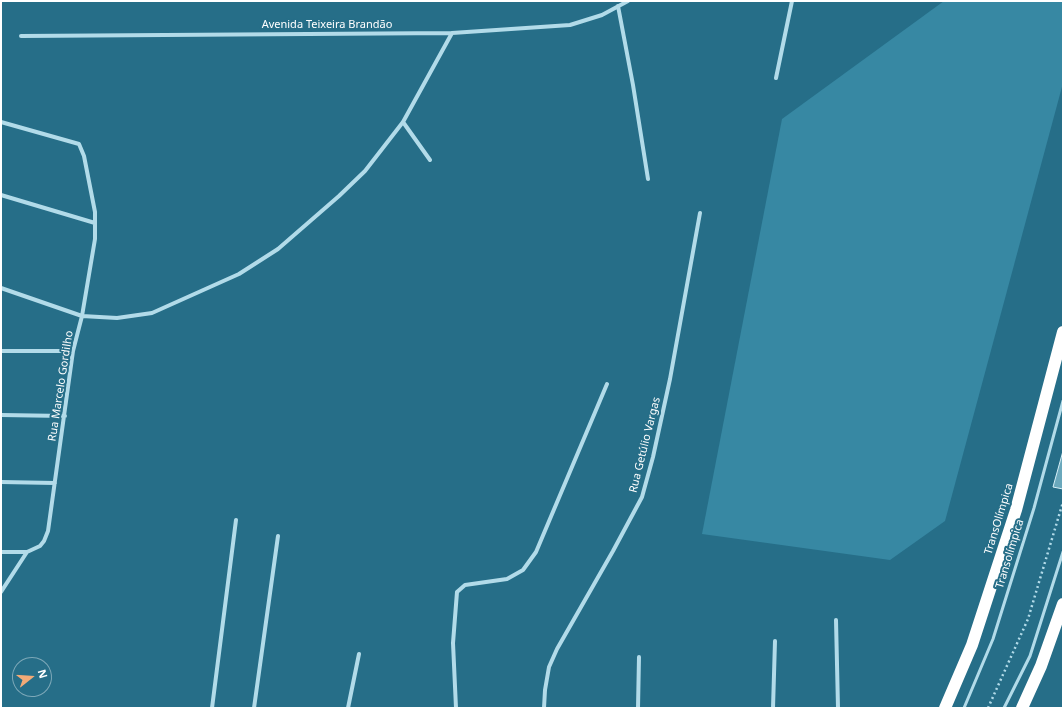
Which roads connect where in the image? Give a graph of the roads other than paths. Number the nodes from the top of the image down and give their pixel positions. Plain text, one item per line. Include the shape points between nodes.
1 (628, 1) edge
2 (792, 1) edge
3 (618, 6) junction
4 (452, 33) junction
5 (22, 36) dead end
6 (776, 78) dead end
7 (1, 122) edge
8 (403, 122) junction
9 (430, 160) dead end
10 (648, 180) dead end
11 (1, 195) edge
12 (700, 213) dead end
13 (95, 223) junction
14 (1, 288) edge
15 (82, 316) junction
16 (1063, 332) edge
17 (1, 351) edge
18 (73, 351) junction
19 (607, 384) dead end
20 (1063, 401) edge
21 (1, 415) edge
22 (65, 416) junction
23 (1, 482) edge
24 (55, 483) junction
25 (236, 520) dead end
26 (278, 536) dead end
27 (1, 552) edge
28 (27, 552) junction
29 (1063, 552) edge
30 (1, 592) edge
31 (1063, 604) edge
32 (836, 620) dead end
33 (775, 641) dead end
34 (359, 654) dead end
35 (639, 657) dead end
36 (212, 708) edge
37 (254, 708) edge
38 (348, 708) edge
39 (456, 708) edge
40 (544, 708) edge
41 (638, 708) edge
42 (773, 708) edge
43 (838, 708) edge
44 (945, 708) edge
45 (964, 708) edge
46 (1004, 708) edge
47 (1022, 708) edge

1 - 3 street, Avenida Teixeira Brandão
2 - 6 street
3 - 4 street, Avenida Teixeira Brandão via 602,15 570,25
3 - 10 street via 634,85
4 - 5 street, Avenida Teixeira Brandão
4 - 8 street
7 - 13 street, Rua Marcelo Gordilho via 79,144 84,156
8 - 9 street
8 - 15 street via 365,170 340,196 278,248 239,274 152,313 117,318
11 - 13 street
12 - 40 street, Rua Getúlio Vargas via 670,379 642,497 557,649 549,667
13 - 15 street, Rua Marcelo Gordilho via 96,239
14 - 15 street
15 - 18 street, Rua Marcelo Gordilho
16 - 44 highway, TransOlímpica via 1016,510 972,645
17 - 18 street
18 - 22 street, Rua Marcelo Gordilho
19 - 39 street via 536,552 523,570 507,579 465,585 457,592 453,644
20 - 45 lane, Transolímpica via 1034,508 993,639
21 - 22 street
22 - 24 street, Rua Marcelo Gordilho
23 - 24 street
24 - 28 street, Rua Marcelo Gordilho via 48,531 44,541
25 - 36 street
26 - 37 street
27 - 28 street
28 - 30 street, Rua Marcelo Gordilho
29 - 46 lane via 1030,656
31 - 47 highway via 1042,666
32 - 43 street
33 - 42 street
34 - 38 street
35 - 41 street

